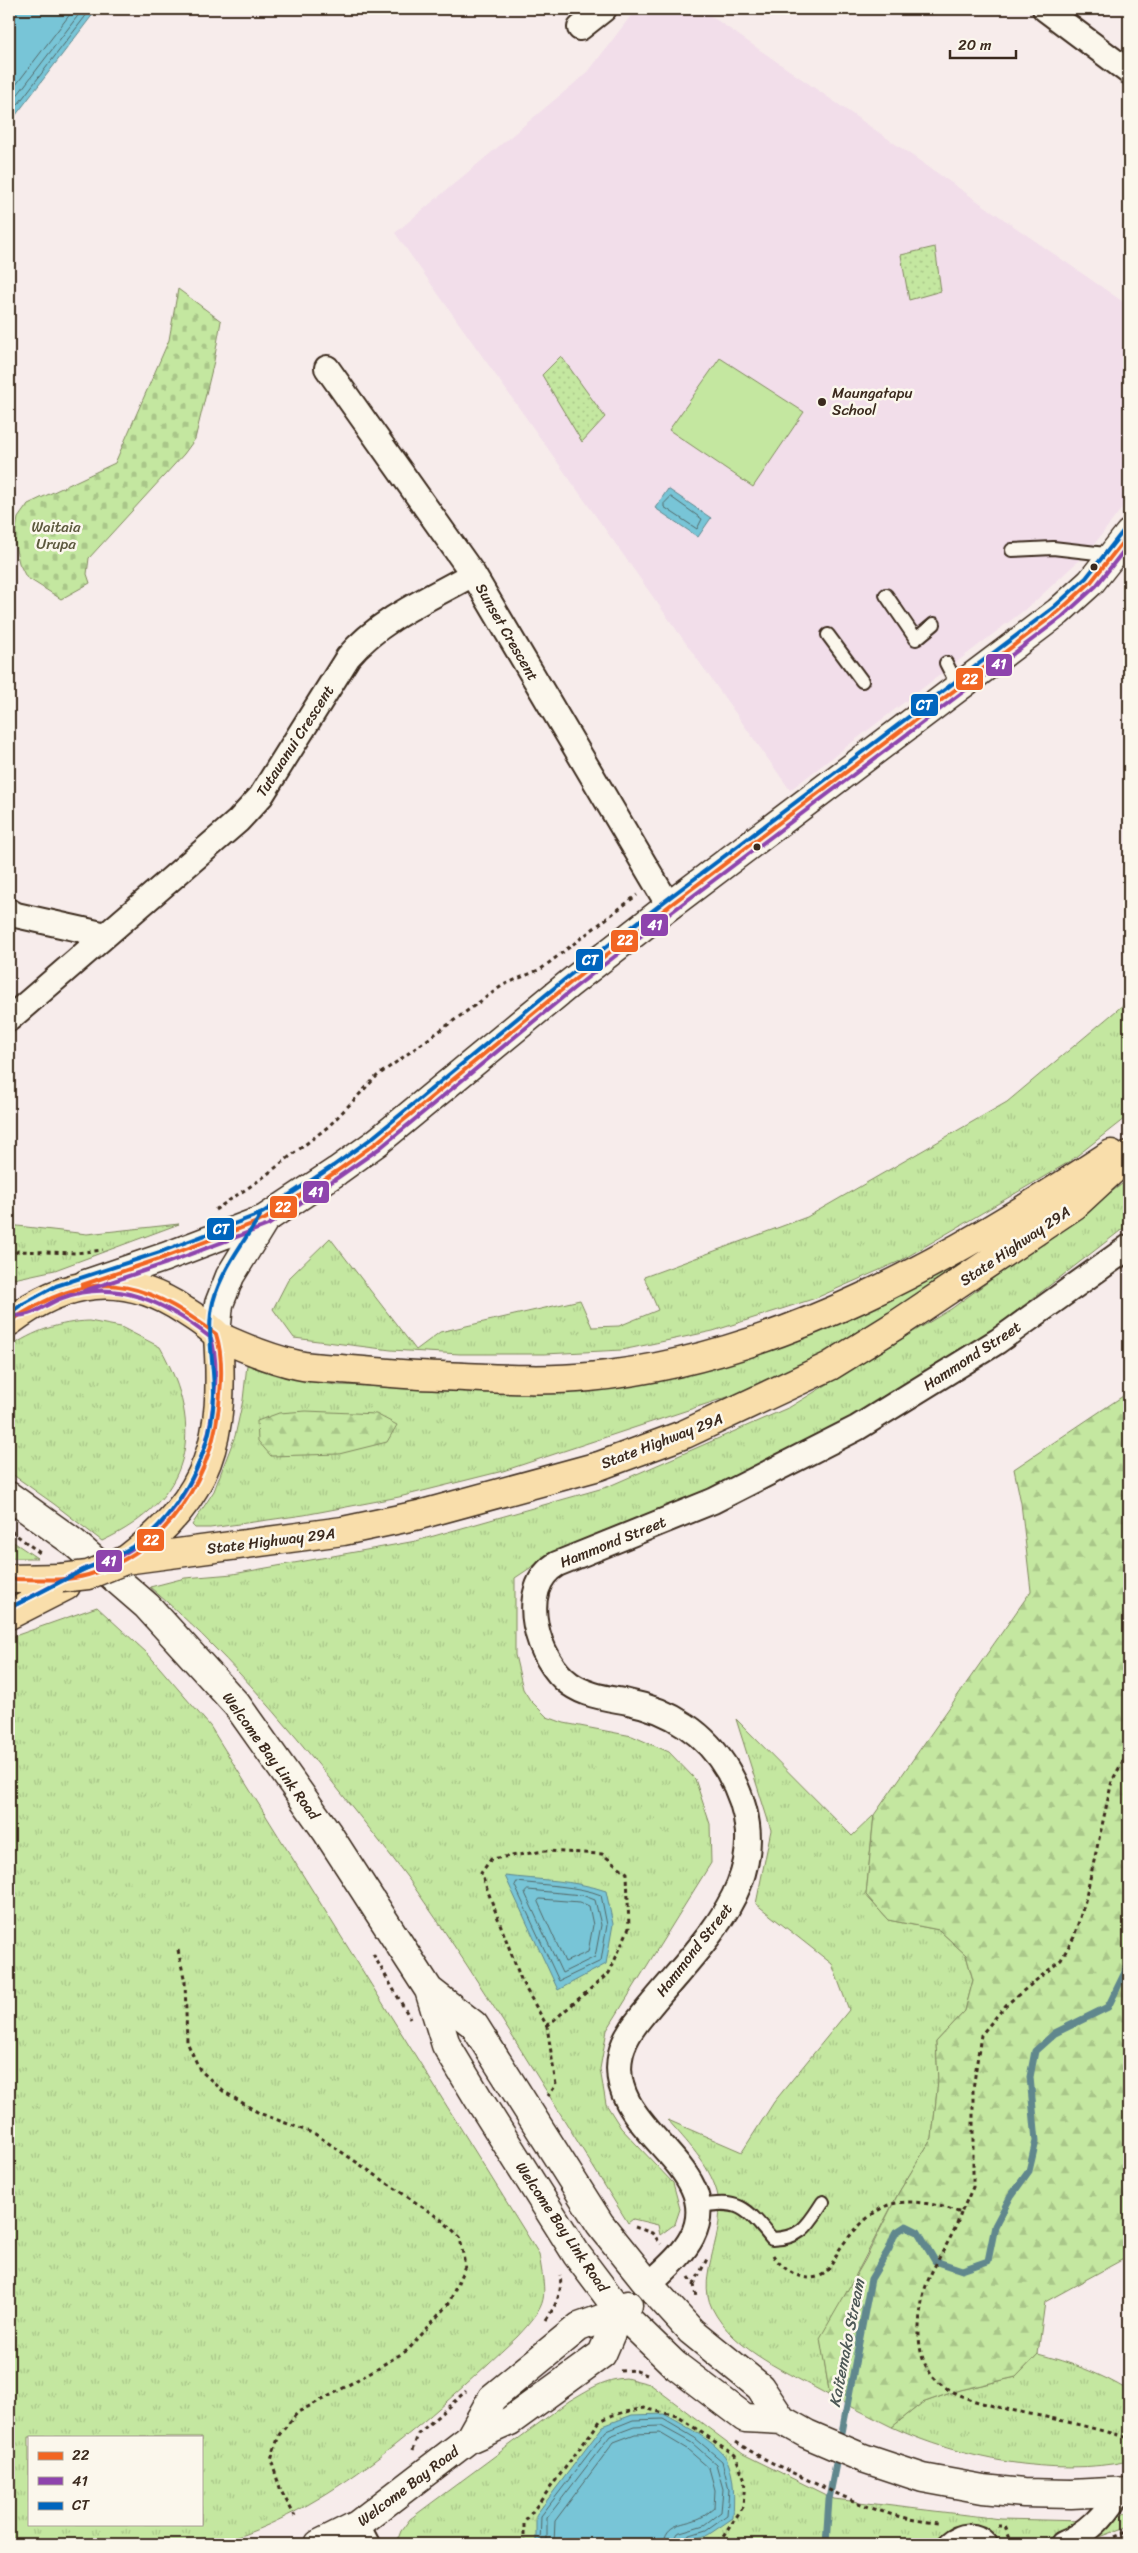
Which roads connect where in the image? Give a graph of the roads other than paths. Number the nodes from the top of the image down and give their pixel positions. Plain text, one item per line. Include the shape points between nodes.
1 (604, 9) edge
2 (1045, 9) edge
3 (580, 28) dead end
4 (1129, 72) edge
5 (327, 368) dead end
6 (1122, 544) edge
7 (1012, 550) dead end
8 (473, 574) junction
9 (886, 595) dead end
10 (934, 624) dead end
11 (828, 635) dead end
12 (946, 663) dead end
13 (862, 682) dead end
14 (959, 688) junction
15 (669, 906) junction
16 (9, 911) edge
17 (106, 935) junction
18 (9, 1019) edge
19 (1129, 1142) edge
20 (1129, 1155) edge
21 (265, 1219) junction
22 (1129, 1247) edge
23 (82, 1286) junction
24 (9, 1322) edge
25 (217, 1335) junction
26 (9, 1496) edge
27 (126, 1560) junction
28 (9, 1578) edge
29 (72, 1580) junction
30 (9, 1615) edge
31 (428, 1990) junction
32 (823, 2202) dead end
33 (697, 2207) junction
34 (649, 2285) junction
35 (620, 2312) junction
36 (782, 2420) junction
37 (469, 2439) junction
38 (1124, 2492) edge
39 (362, 2534) edge
40 (329, 2542) edge
41 (951, 2544) edge
42 (985, 2544) edge
43 (1062, 2544) edge

1 - 3 street
2 - 4 street
5 - 8 street, Sunset Crescent
6 - 7 lane via 1084,550
6 - 14 main road via 1091,582 1058,612
8 - 15 street, Sunset Crescent
8 - 17 street, Tutauanui Crescent via 379,627 362,641 348,657 261,796 238,821
9 - 10 lane via 916,640
11 - 13 lane
12 - 14 lane
14 - 15 main road
15 - 21 main road via 376,1143
16 - 17 street
17 - 18 street, Tutauanui Crescent
19 - 25 highway, State Highway 29A via 1026,1210 890,1284 763,1337 696,1358 590,1377 543,1380 398,1375 299,1365 256,1353
20 - 27 highway, State Highway 29A via 1075,1205 896,1325 830,1366 685,1434 599,1466 420,1514 343,1531
21 - 23 main road
21 - 25 main road via 230,1276 219,1304
22 - 33 street, Hammond Street via 998,1342 857,1428 713,1501 557,1564 541,1579 535,1602 536,1630 545,1654 558,1673 582,1691 646,1706 677,1719 693,1730 728,1770 743,1807 747,1858 732,1902 717,1926 633,2029 624,2045 619,2068 623,2093 632,2111 684,2172 695,2194
23 - 24 highway, State Highway 29A via 42,1300
23 - 25 highway, State Highway 29A via 121,1285 153,1293 175,1304
25 - 27 highway via 220,1393 214,1441 207,1462 174,1519
26 - 31 main road, Welcome Bay Link Road via 73,1542 147,1606 237,1705 327,1832
27 - 29 highway, bridge
28 - 29 highway
29 - 30 highway
31 - 34 main road, Welcome Bay Link Road via 474,2025 600,2224
31 - 35 main road, Welcome Bay Link Road via 446,2044 478,2098 577,2255
32 - 33 lane via 806,2229 786,2238 772,2239 759,2223 733,2204 725,2202
33 - 34 street, Hammond Street via 693,2235
34 - 35 main road, Welcome Bay Road
34 - 36 main road, Welcome Bay Link Road via 691,2331 760,2387
35 - 36 main road, Welcome Bay Link Road via 675,2365 745,2418
35 - 37 main road, Welcome Bay Road via 579,2327 492,2398
35 - 37 main road, Welcome Bay Road via 602,2354 510,2421
36 - 38 main road, Welcome Bay Link Road via 863,2458 923,2478 984,2489 1071,2494
37 - 39 main road, Welcome Bay Road
38 - 43 street via 1095,2525
39 - 40 main road, Welcome Bay Road
41 - 42 street via 966,2536

